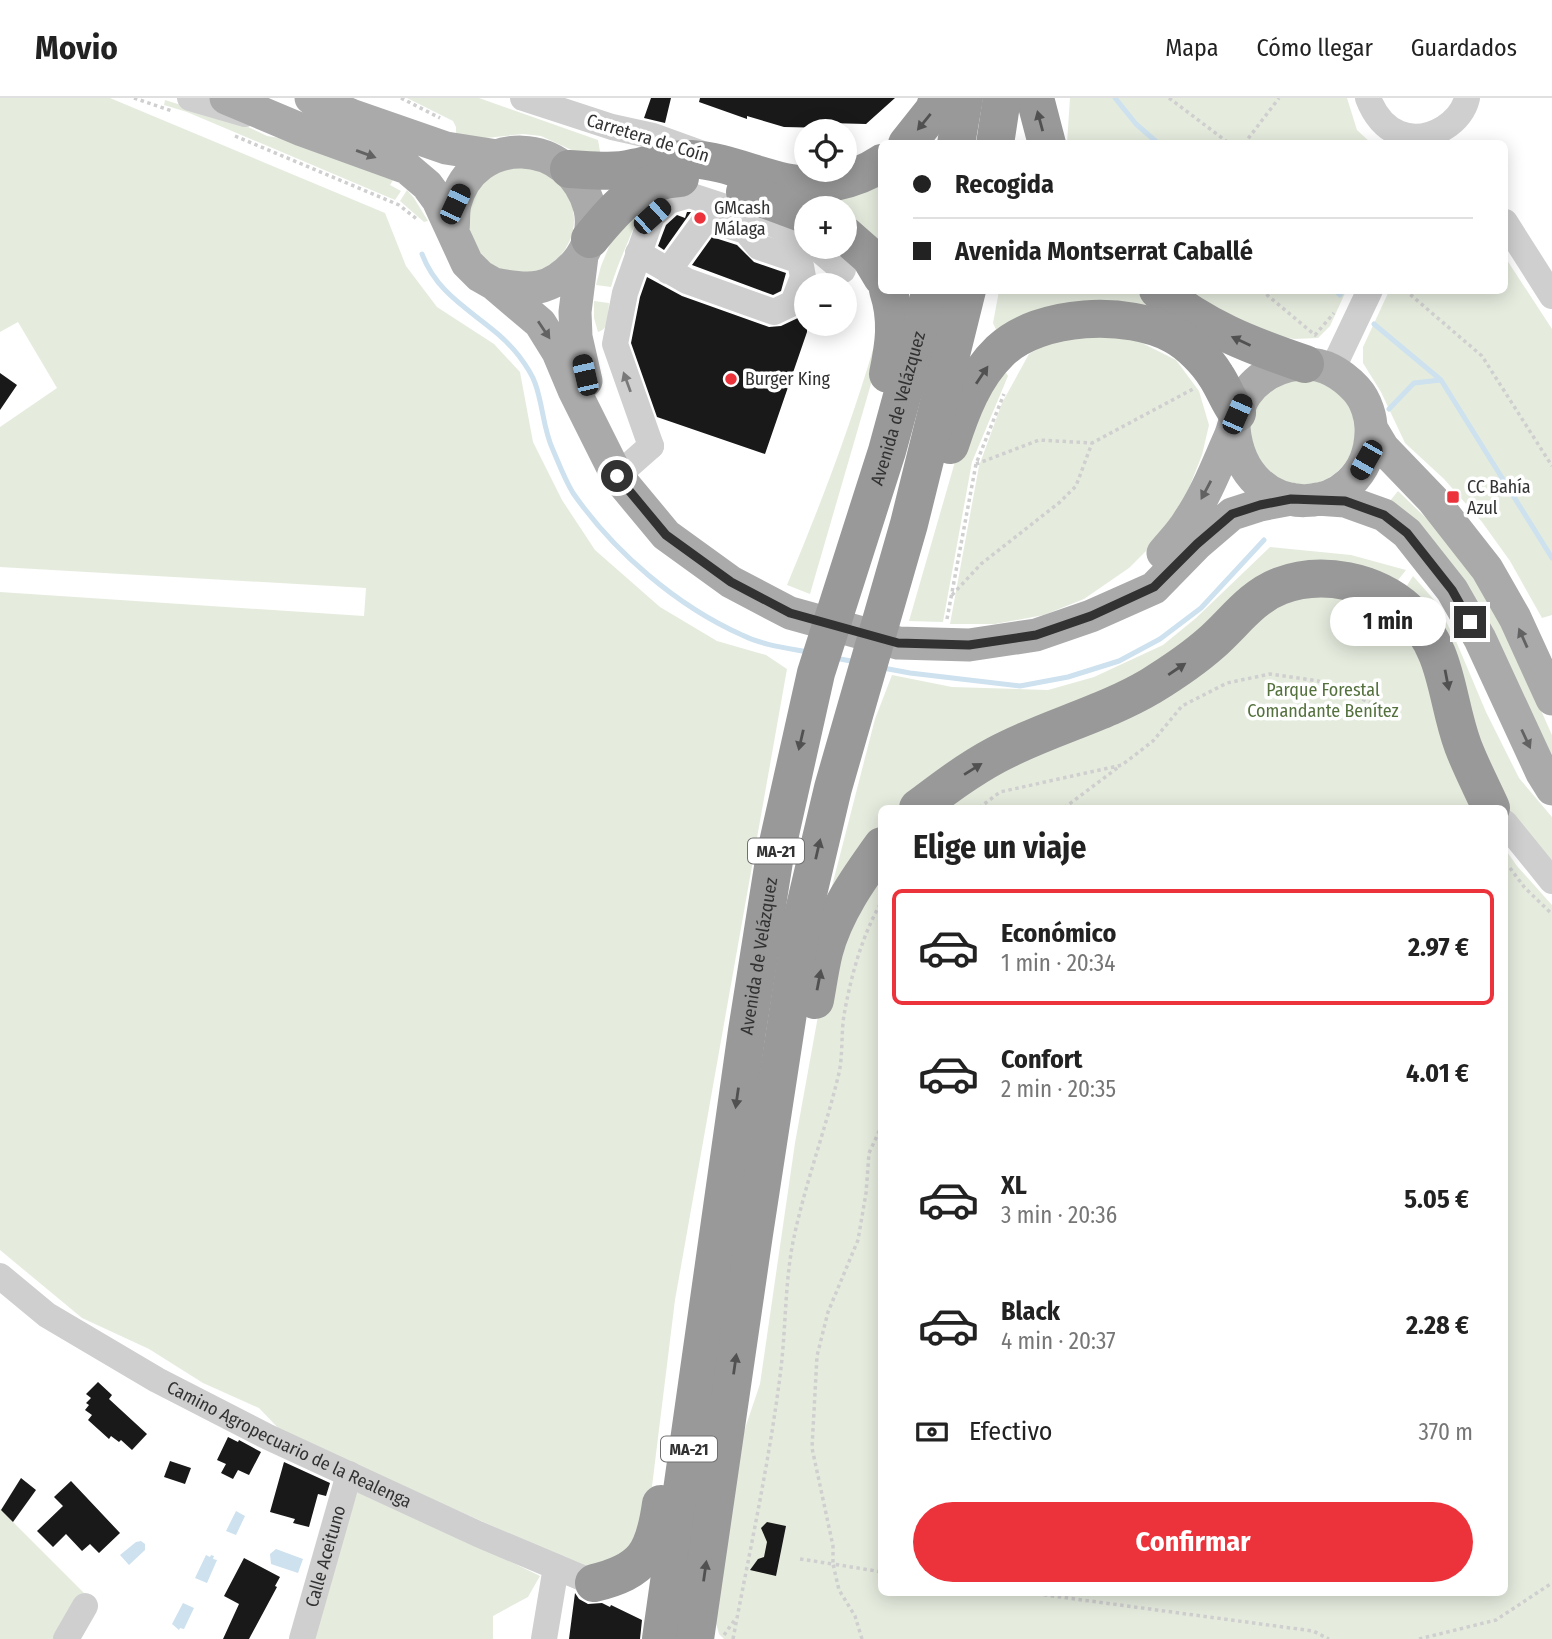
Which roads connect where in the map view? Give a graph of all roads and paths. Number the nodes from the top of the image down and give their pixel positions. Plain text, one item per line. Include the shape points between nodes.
1 (134, 98) edge
2 (226, 98) edge
3 (311, 98) edge
4 (523, 98) edge
5 (938, 98) edge
6 (964, 98) edge
7 (1002, 98) edge
8 (1035, 98) edge
9 (1169, 98) edge
10 (1279, 98) edge
11 (1368, 98) edge
12 (184, 105) edge
13 (339, 106) edge
14 (1463, 106) edge
15 (591, 109) edge
16 (302, 130) junction
17 (225, 132) dead end
18 (1421, 139) edge
19 (909, 140) edge
20 (957, 140) edge
21 (996, 140) edge
22 (1047, 140) edge
23 (1225, 140) edge
24 (1247, 140) edge
25 (1460, 140) edge
26 (497, 156) junction
27 (734, 166) junction
28 (878, 166) edge
29 (569, 169) junction
30 (794, 210) edge
31 (1508, 227) edge
32 (440, 228) junction
33 (794, 234) edge
34 (586, 247) junction
35 (638, 253) junction
36 (857, 255) edge
37 (878, 270) edge
38 (668, 271) junction
39 (494, 284) junction
40 (889, 294) edge
41 (930, 294) edge
42 (966, 294) edge
43 (1163, 294) edge
44 (1266, 294) edge
45 (1367, 294) edge
46 (1410, 294) edge
47 (1552, 296) edge
48 (1338, 307) dead end
49 (1000, 352) junction
50 (1319, 367) junction
51 (1216, 376) junction
52 (1236, 421) junction
53 (1371, 428) junction
54 (598, 435) junction
55 (1092, 443) junction
56 (976, 464) junction
57 (1551, 464) edge
58 (617, 476) junction
59 (1304, 499) junction
60 (909, 524) junction
61 (847, 572) junction
62 (952, 595) junction
63 (1091, 616) junction
64 (943, 644) junction
65 (1552, 699) edge
66 (1391, 713) dead end
67 (1122, 765) junction
68 (1552, 789) edge
69 (922, 805) edge
70 (982, 805) edge
71 (1068, 805) edge
72 (1490, 805) edge
73 (1508, 827) edge
74 (878, 852) edge
75 (1552, 881) edge
76 (878, 908) edge
77 (878, 1134) edge
78 (754, 1234) junction
79 (714, 1272) junction
80 (0, 1276) edge
81 (349, 1474) junction
82 (800, 1559) dead end
83 (834, 1564) junction
84 (556, 1567) junction
85 (878, 1571) edge
86 (594, 1583) junction
87 (1552, 1583) edge
88 (1053, 1596) edge
89 (85, 1605) dead end
90 (737, 1616) junction
91 (673, 1634) edge
92 (65, 1639) edge
93 (302, 1639) edge
94 (544, 1639) edge
95 (722, 1639) edge
96 (733, 1639) edge
97 (862, 1639) edge
98 (1329, 1639) edge
99 (1419, 1639) edge

1 - 12 path
2 - 16 main road
3 - 13 main road
4 - 15 street, Carretera de Coín
5 -> 19 highway
6 - 20 highway
7 - 21 highway
22 -> 8 highway
9 - 23 path
10 - 24 path
11 - 18 street via 1383,124
12 - 16 street
13 - 26 main road via 446,148
14 - 18 street via 1446,127
14 - 25 street
15 - 27 street, Carretera de Coín
16 -> 32 main road via 407,169 438,200
17 - 32 path via 399,205
26 - 29 main road via 544,155
26 - 32 main road via 466,180
27 - 28 highway via 788,183 828,183 865,174
27 - 29 highway via 666,159 631,169
29 - 34 main road via 585,192 592,217
30 - 34 highway via 718,182 667,178 620,204
31 - 47 street
32 - 39 main road via 467,263
33 - 35 street via 689,195 669,201 652,216
34 - 39 main road via 563,277 539,288
34 - 54 main road via 575,312 576,337
35 - 38 street
58 -> 35 street via 658,448 615,344
36 - 37 highway via 870,257
38 - 38 street via 774,312 793,303 803,277 800,261 759,247 746,231 706,219
39 -> 54 main road via 540,323
40 - 61 highway via 896,333 863,466
41 - 61 highway, Avenida de Velázquez / MA-21 via 887,451
42 - 60 highway, Avenida de Velázquez / MA-21
50 -> 43 highway via 1245,343 1186,313
44 - 48 path via 1315,335
45 - 50 street
46 - 57 path via 1482,356
49 - 51 highway via 1029,333 1063,322 1141,323 1175,335
49 - 56 path via 1013,372
60 -> 49 highway via 942,470 961,412 981,374
50 - 52 main road via 1287,365 1270,372 1244,397
50 - 53 main road via 1348,380 1360,394
51 - 52 highway
51 - 55 path
52 - 59 main road via 1236,448 1256,482 1272,493
52 -> 63 main road via 1189,521 1155,563
53 - 59 main road via 1371,444 1357,474 1332,494
65 -> 53 main road via 1487,569
54 - 58 main road
55 - 56 path via 1040,440
55 - 62 path via 1076,486 981,564
56 - 62 path
58 - 64 main road via 666,535 731,582 790,613 898,643
59 - 63 main road via 1232,514 1154,587
59 -> 68 main road via 1345,501 1384,515 1407,533 1452,590 1480,639
78 -> 60 highway, Avenida de Velázquez / MA-21 via 803,915 862,681
61 -> 79 highway, Avenida de Velázquez / MA-21 via 816,673 774,861
62 - 64 path
63 - 64 main road via 1036,635
66 - 67 path via 1318,681 1270,674 1227,683 1182,706 1153,741
67 - 70 path via 1000,792
67 - 71 path
69 -> 72 highway via 997,754 1149,687 1182,666 1254,601 1279,586 1335,579 1365,585 1390,597 1431,637 1444,666 1463,747
73 - 75 street
78 -> 74 highway via 780,1189 825,950 839,914
76 - 90 path via 853,974 840,1069 794,1239 781,1369
77 - 83 path via 869,1153 858,1240 828,1312 817,1356 812,1448
91 -> 78 highway, Avenida de Velázquez / MA-21
79 - 86 highway via 686,1329 657,1537 644,1559 627,1572
79 - 91 highway, Avenida de Velázquez / MA-21
80 - 81 street, Camino Agropecuario de la Realenga via 47,1315 157,1380
81 - 84 street, Camino Agropecuario de la Realenga
81 - 93 street, Calle Aceituno
82 - 83 path
83 - 85 path
83 - 97 path via 839,1590
84 - 86 street, Camino Agropecuario de la Realenga
84 - 94 street
86 - 91 highway via 631,1593
87 - 99 path via 1496,1620
88 - 98 path via 1313,1631
89 - 92 street
90 - 95 path
90 - 96 path

